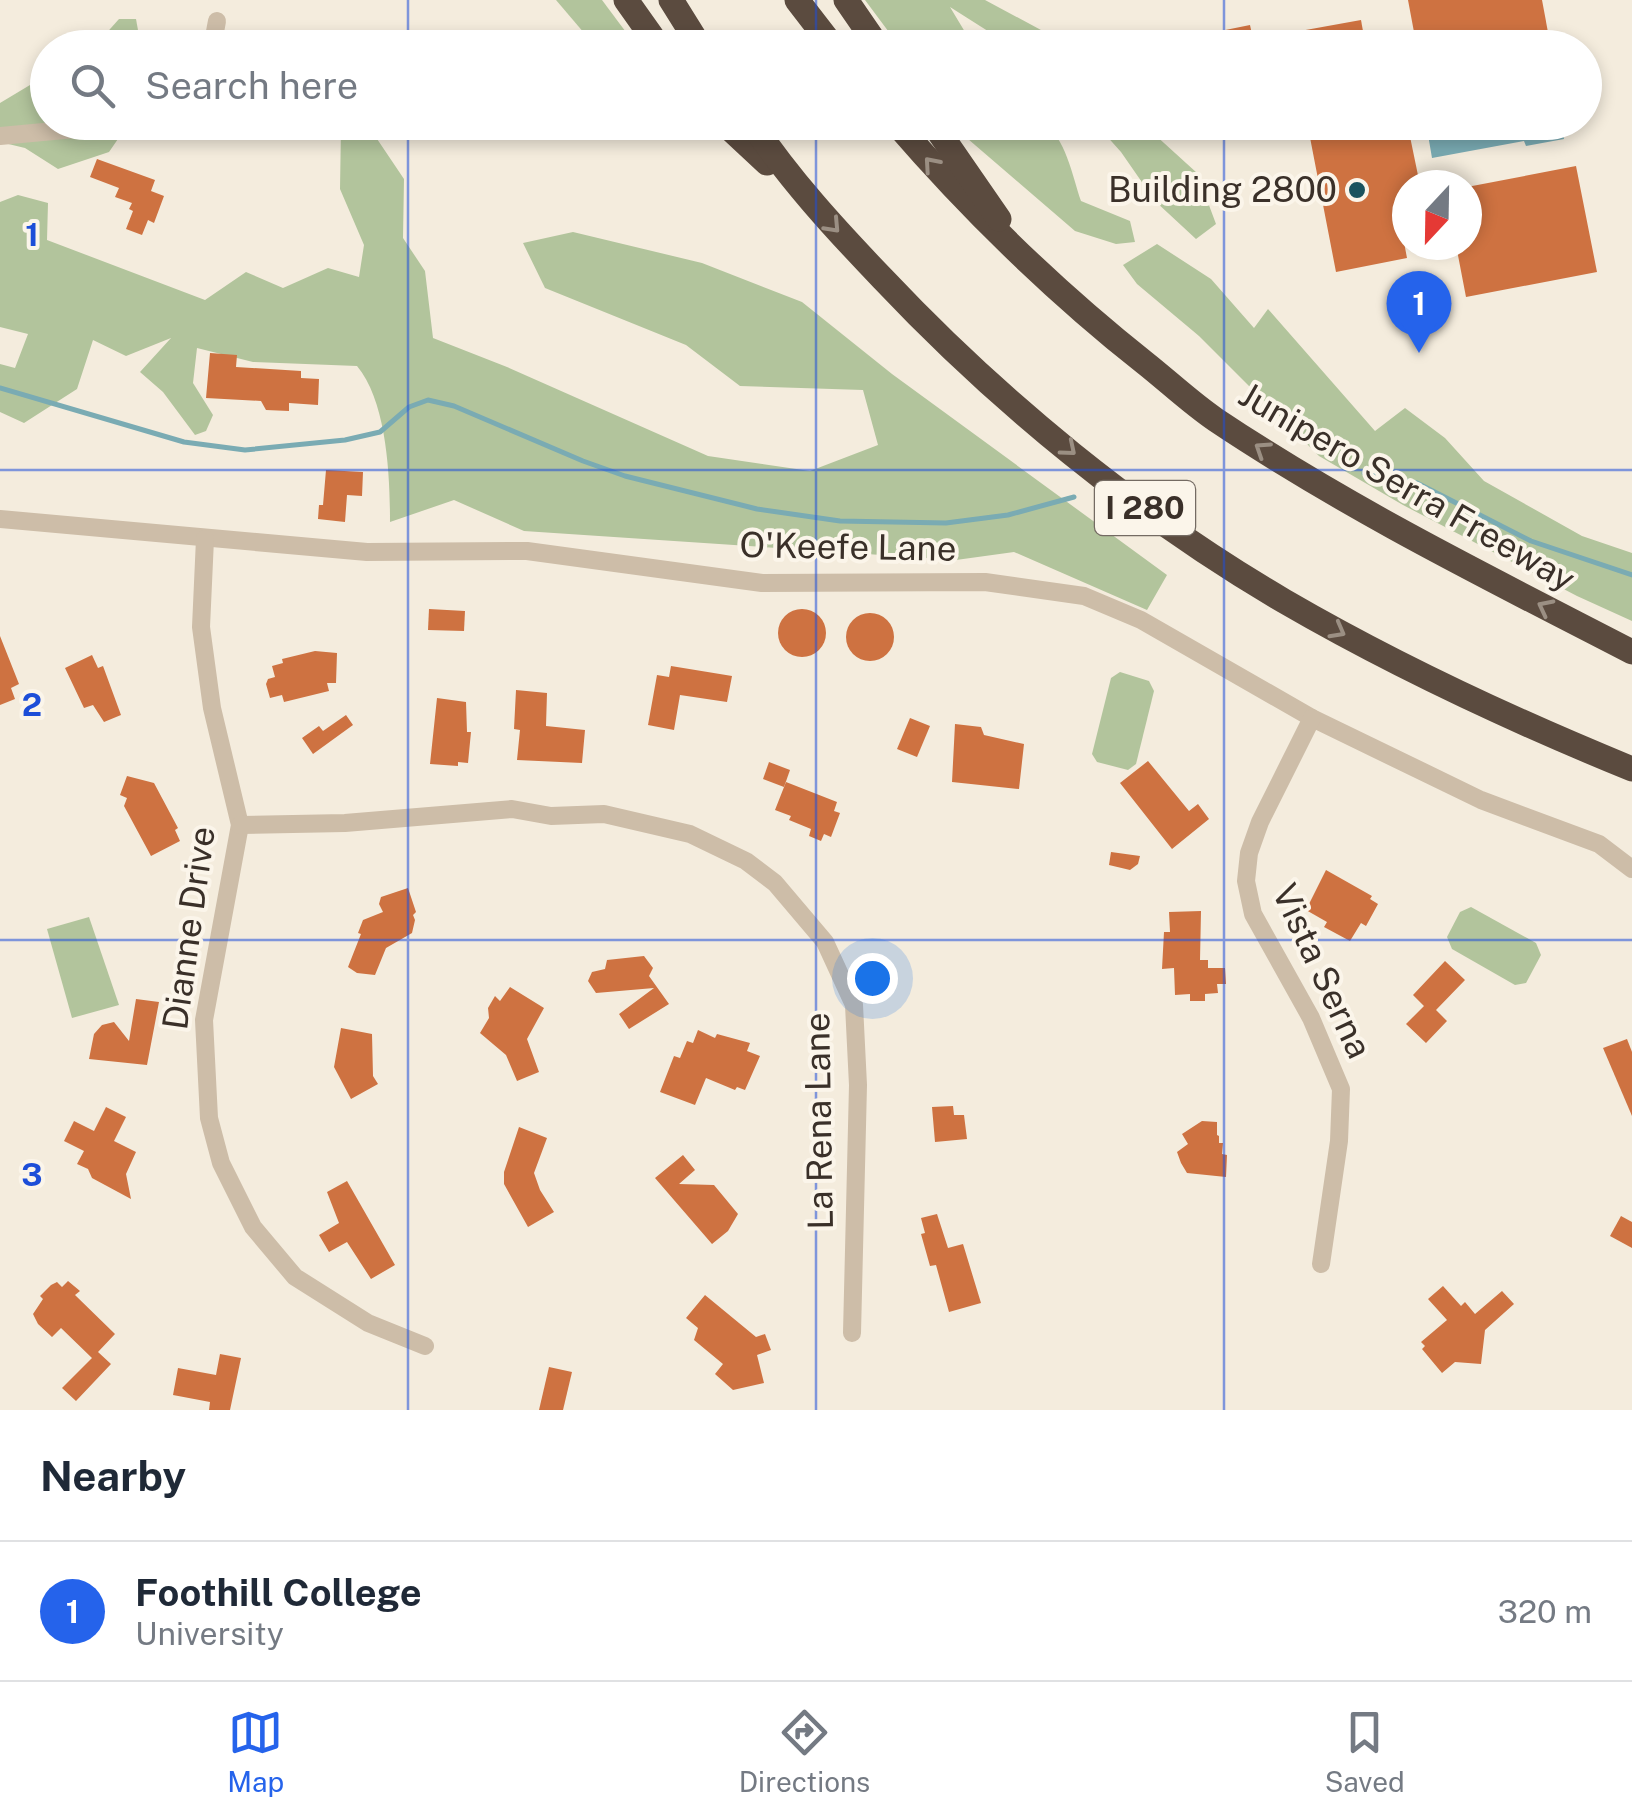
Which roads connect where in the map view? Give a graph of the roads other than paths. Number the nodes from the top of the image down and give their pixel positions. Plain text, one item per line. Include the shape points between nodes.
1 (626, 0) edge
2 (672, 0) edge
3 (797, 0) edge
4 (846, 0) edge
5 (217, 21) dead end
6 (215, 30) edge
7 (647, 30) edge
8 (690, 30) edge
9 (820, 30) edge
10 (867, 30) edge
11 (30, 133) edge
12 (0, 136) edge
13 (743, 140) edge
14 (764, 140) edge
15 (910, 140) edge
16 (944, 140) edge
17 (806, 198) junction
18 (1019, 253) junction
19 (0, 519) edge
20 (205, 538) junction
21 (1632, 652) edge
22 (1312, 718) junction
23 (1632, 769) edge
24 (240, 825) junction
25 (1632, 869) edge
26 (1320, 1264) dead end
27 (852, 1333) dead end
28 (425, 1346) dead end

1 - 7 highway
2 - 8 highway
3 - 9 highway
4 - 10 highway
5 - 6 street
11 - 12 street
13 - 17 highway
14 - 17 highway, I 280
18 -> 15 highway, Junipero Serra Freeway
16 - 18 highway
17 -> 23 highway, I 280 via 997,388 1187,538 1377,653
21 -> 18 highway, Junipero Serra Freeway via 1412,538 1212,417
19 - 20 street, O'Keefe Lane
20 - 22 street, O'Keefe Lane via 367,552 527,551 762,584 985,582 1084,596 1141,620
20 - 24 street, Dianne Drive via 200,627
22 - 25 street, O'Keefe Lane via 1481,800 1598,844
22 - 26 street, Vista Serna via 1260,822 1246,881 1253,914 1312,1018 1341,1088
24 - 27 street, La Rena Lane via 512,809 604,814 690,834 746,861 774,884 826,942 854,1005
24 - 28 street, Dianne Drive via 204,1020 209,1118 221,1163 253,1226 295,1277 368,1324

